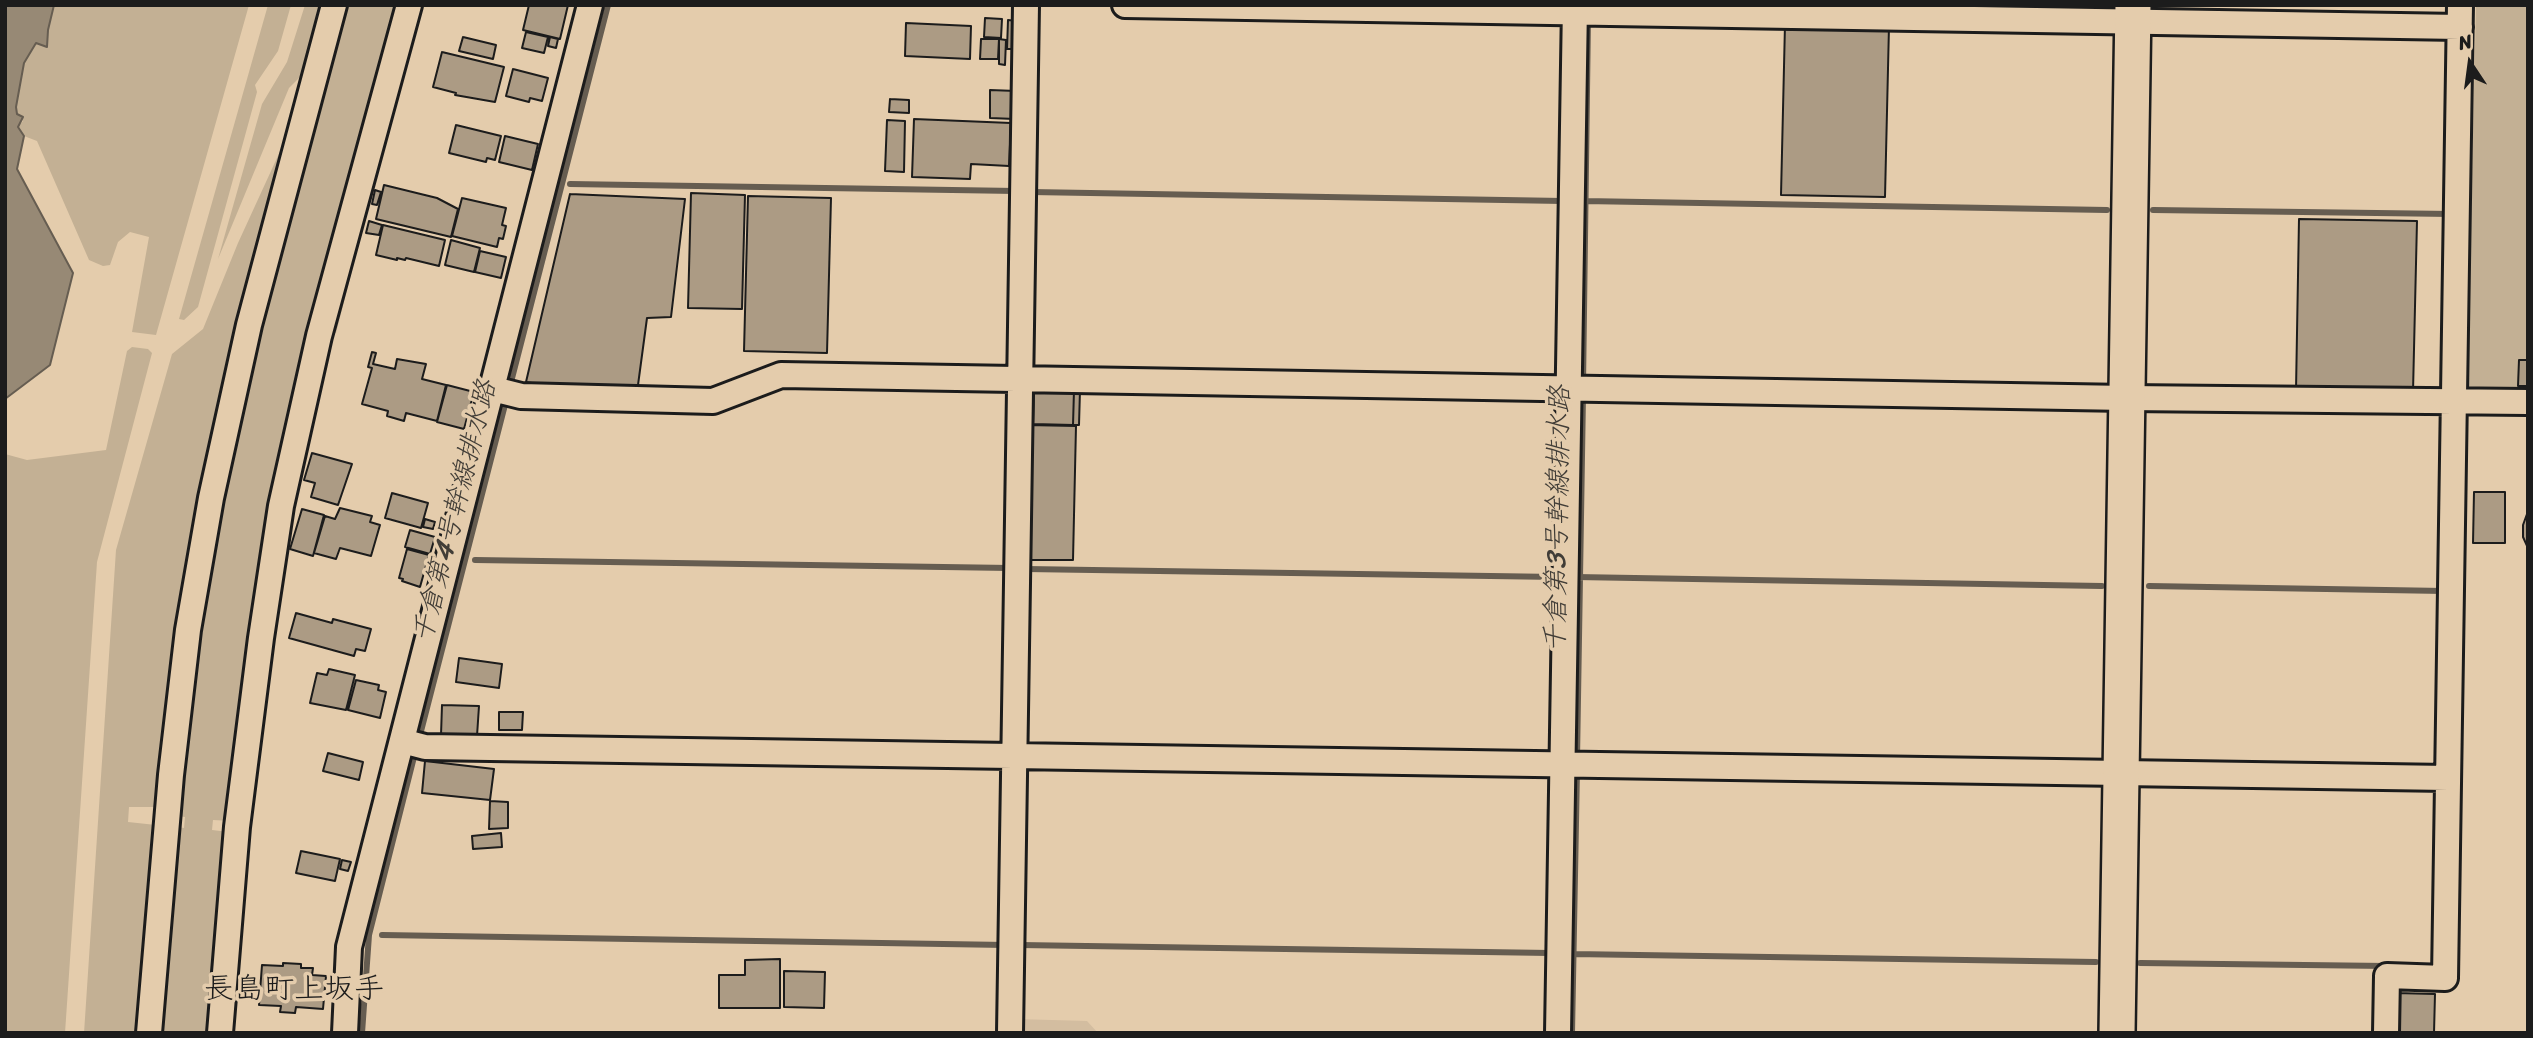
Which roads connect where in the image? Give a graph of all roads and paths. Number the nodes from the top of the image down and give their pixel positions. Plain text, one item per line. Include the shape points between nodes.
1 (334, 5) edge
2 (409, 5) edge
3 (590, 5) edge
4 (1026, 5) edge
5 (1125, 5) edge
6 (1582, 10) edge
7 (2133, 14) edge
8 (2460, 16) edge
9 (1020, 380) junction
10 (1578, 388) junction
11 (502, 391) junction
12 (2127, 398) junction
13 (2454, 401) junction
14 (2528, 402) edge
15 (412, 744) junction
16 (1016, 757) junction
17 (1572, 767) junction
18 (2121, 774) junction
19 (2448, 778) junction
20 (149, 1033) edge
21 (220, 1033) edge
22 (345, 1033) edge
23 (1010, 1033) edge
24 (1558, 1033) edge
25 (2117, 1033) edge
26 (2386, 1033) edge

1 - 20 street via 249,325 211,498 188,630 171,775
2 - 21 street via 319,336 281,506 237,827
3 - 11 street
4 - 9 street
5 - 6 street
6 - 7 street
6 - 10 street
7 - 8 street
7 - 12 street
8 - 13 street
9 - 10 street
9 - 11 street via 781,375 713,401
9 - 16 street
10 - 12 street
10 - 17 street
11 - 15 street
12 - 13 street
12 - 18 street
13 - 14 street
13 - 19 street
15 - 16 street
15 - 22 street via 349,947
16 - 17 street
16 - 23 street
17 - 18 street
17 - 24 street
18 - 19 street
18 - 25 street
19 - 26 street via 2445,978 2387,976

